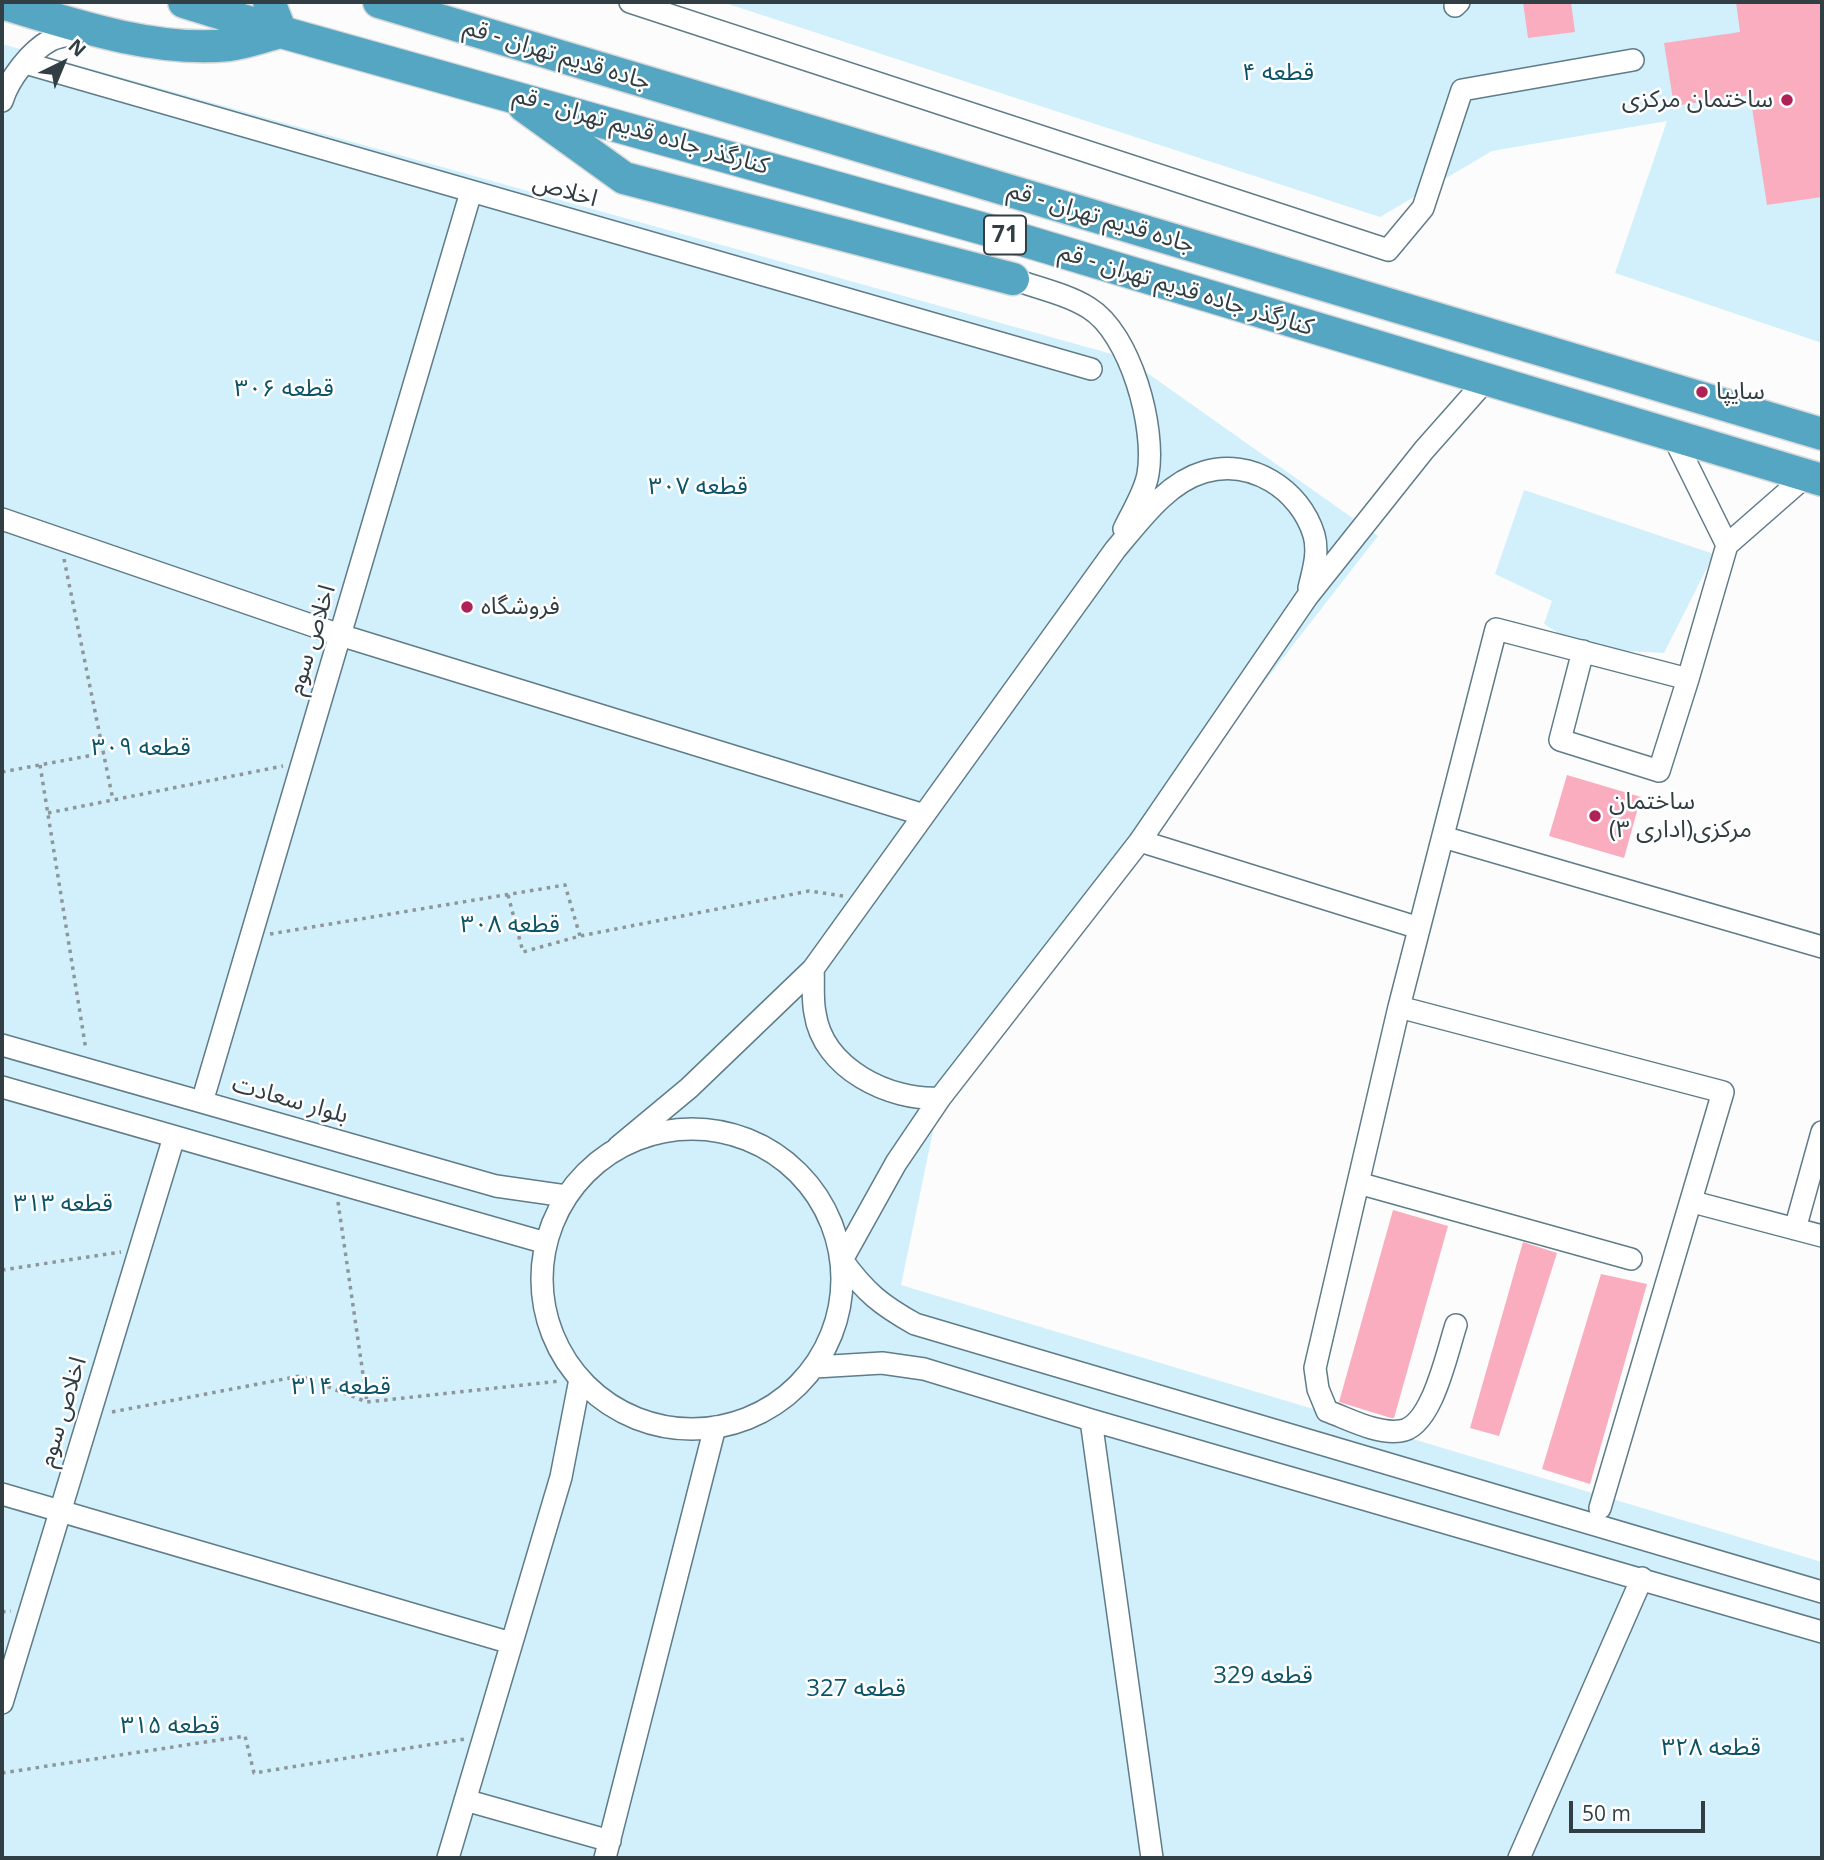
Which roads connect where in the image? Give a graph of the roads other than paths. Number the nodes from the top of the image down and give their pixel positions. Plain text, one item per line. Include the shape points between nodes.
1 (184, 2) edge
2 (269, 2) edge
3 (379, 2) edge
4 (630, 2) edge
5 (2, 3) edge
6 (93, 31) junction
7 (281, 32) junction
8 (1633, 60) dead end
9 (25, 63) junction
10 (506, 93) junction
11 (2, 102) edge
12 (471, 192) junction
13 (1013, 279) joint
14 (1091, 369) dead end
15 (1486, 380) junction
16 (1822, 434) edge
17 (1673, 436) junction
18 (1814, 478) edge
19 (2, 519) edge
20 (1727, 545) junction
21 (1115, 550) junction
22 (1307, 597) junction
23 (341, 635) junction
24 (1583, 651) junction
25 (1688, 679) junction
26 (924, 815) junction
27 (1443, 837) junction
28 (1140, 841) junction
29 (1419, 928) junction
30 (1822, 947) edge
31 (813, 969) junction
32 (1399, 1007) junction
33 (2, 1045) edge
34 (2, 1087) edge
35 (940, 1098) junction
36 (202, 1102) junction
37 (1822, 1132) edge
38 (174, 1137) junction
39 (618, 1147) junction
40 (1358, 1183) junction
41 (566, 1196) junction
42 (1693, 1202) junction
43 (1795, 1229) junction
44 (1822, 1236) edge
45 (546, 1242) junction
46 (1631, 1259) dead end
47 (842, 1260) junction
48 (1456, 1325) dead end
49 (814, 1367) junction
50 (580, 1379) junction
51 (1091, 1420) junction
52 (715, 1427) junction
53 (2, 1494) edge
54 (1600, 1508) dead end
55 (60, 1511) junction
56 (1642, 1578) junction
57 (1822, 1592) edge
58 (1822, 1632) edge
59 (512, 1643) junction
60 (2, 1703) edge
61 (465, 1800) junction
62 (607, 1849) edge
63 (448, 1858) edge
64 (1152, 1858) edge
65 (1519, 1858) edge

1 - 7 highway, کنارگذر جاده قدیم تهران - قم / 71
2 - 7 highway
3 - 16 highway, جاده قدیم تهران - قم / 71
4 - 8 street via 1388,250 1423,208 1462,90
5 - 6 highway
6 - 7 highway via 177,44 228,45
6 - 9 street via 51,40
7 - 10 highway, کنارگذر جاده قدیم تهران - قم / 71
9 - 11 street
9 - 12 street, اخلاص
10 - 13 highway via 624,177
10 - 15 highway, کنارگذر جاده قدیم تهران - قم / 71 via 1009,236
12 - 14 street, اخلاص
12 - 23 street, اخلاص سوم
13 - 21 street via 1089,308 1114,333 1139,387 1150,453 1147,477
15 - 17 highway, کنارگذر جاده قدیم تهران - قم / 71
15 - 22 street
17 - 18 highway, کنارگذر جاده قدیم تهران - قم / 71
17 - 20 street
18 - 20 street
19 - 23 street
20 - 25 street
21 - 22 street via 1149,510 1173,489 1204,472 1260,475 1285,487 1314,536 1316,561
21 - 26 street
22 - 28 street
23 - 26 street
23 - 36 street, اخلاص سوم
24 - 25 street
24 - 25 street via 1560,740 1659,771
24 - 27 street via 1496,629
26 - 31 street
27 - 29 street
27 - 30 street
28 - 29 street
28 - 35 street
29 - 32 street
31 - 35 street via 821,1035 843,1062 868,1083 889,1091 919,1100
31 - 39 street via 689,1088
32 - 40 street
32 - 42 street via 1723,1092
33 - 36 street, بلوار سعادت
34 - 38 street
35 - 47 street via 896,1163
36 - 41 street, بلوار سعادت via 496,1186
37 - 43 street
38 - 45 street
38 - 55 street, اخلاص سوم
39 - 41 street via 589,1168
39 - 47 street via 663,1130 713,1129 760,1144 799,1173 821,1203
40 - 46 street
40 - 48 street via 1315,1368 1327,1411 1386,1430 1402,1431 1418,1424 1431,1401
41 - 45 street
42 - 43 street
42 - 54 street
43 - 44 street
45 - 50 street via 542,1291 554,1338
47 - 49 street via 842,1296 833,1331
47 - 57 street via 880,1305 915,1324
49 - 51 street via 882,1363 924,1368
49 - 52 street via 787,1395 765,1409
50 - 52 street via 609,1403 642,1420 678,1428
50 - 59 street via 561,1477
51 - 56 street
51 - 64 street
52 - 62 street
53 - 55 street
55 - 59 street
55 - 60 street, اخلاص سوم
56 - 58 street
56 - 65 street
59 - 61 street
61 - 62 street
61 - 63 street

